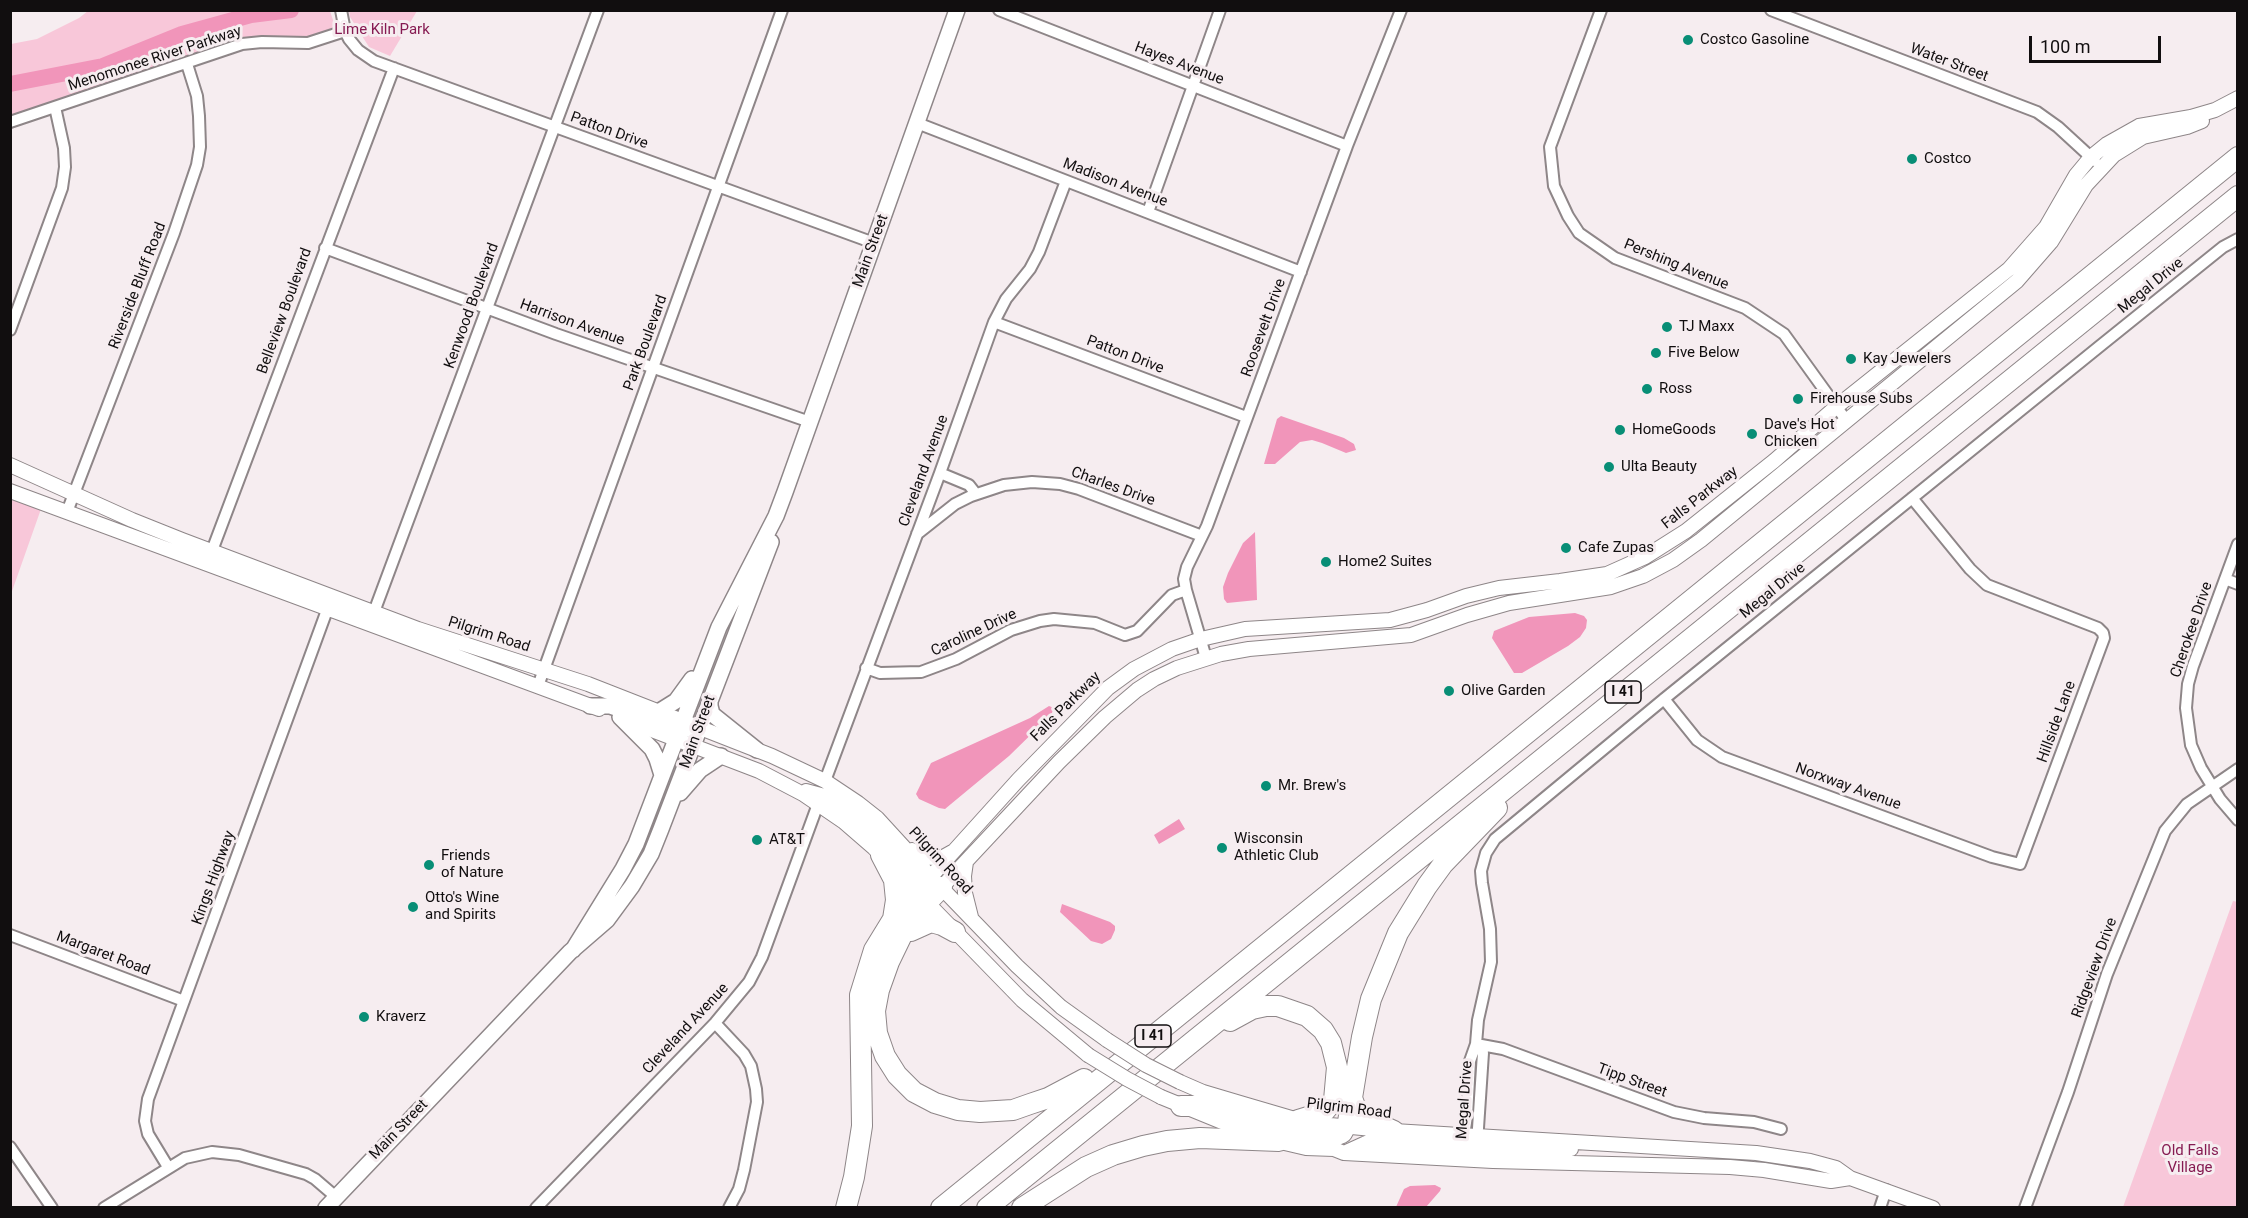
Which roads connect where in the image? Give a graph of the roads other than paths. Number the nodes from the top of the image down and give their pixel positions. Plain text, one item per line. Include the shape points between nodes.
1 (341, 10) edge
2 (598, 10) edge
3 (782, 10) edge
4 (957, 10) edge
5 (999, 10) edge
6 (1220, 10) edge
7 (1401, 10) edge
8 (1601, 10) edge
9 (1771, 10) edge
10 (345, 31) junction
11 (187, 64) junction
12 (394, 68) junction
13 (1193, 86) junction
14 (2238, 98) edge
15 (2238, 105) edge
16 (55, 107) junction
17 (10, 122) edge
18 (917, 123) junction
19 (555, 127) junction
20 (1347, 146) junction
21 (2091, 157) junction
22 (2238, 157) edge
23 (2102, 167) junction
24 (1066, 181) junction
25 (718, 187) junction
26 (2238, 196) edge
27 (1148, 212) junction
28 (2238, 239) edge
29 (874, 243) junction
30 (325, 248) junction
31 (1301, 272) junction
32 (488, 308) junction
33 (994, 322) junction
34 (10, 330) edge
35 (653, 367) junction
36 (1836, 407) junction
37 (1246, 417) junction
38 (1846, 420) junction
39 (810, 422) junction
40 (10, 465) edge
41 (940, 473) junction
42 (10, 491) edge
43 (785, 492) junction
44 (74, 494) junction
45 (976, 494) junction
46 (1912, 498) junction
47 (68, 512) junction
48 (916, 536) junction
49 (1202, 536) junction
50 (2238, 544) edge
51 (212, 550) junction
52 (207, 564) junction
53 (2225, 579) junction
54 (2238, 584) edge
55 (1186, 590) junction
56 (330, 603) junction
57 (374, 612) junction
58 (1709, 622) junction
59 (415, 635) junction
60 (1201, 639) junction
61 (707, 657) junction
62 (1206, 658) junction
63 (866, 668) junction
64 (544, 671) junction
65 (538, 686) junction
66 (710, 698) junction
67 (1664, 699) junction
68 (590, 706) junction
69 (660, 711) junction
70 (620, 717) junction
71 (699, 727) junction
72 (679, 729) junction
73 (693, 746) junction
74 (757, 750) junction
75 (721, 756) junction
76 (2238, 769) edge
77 (662, 775) junction
78 (825, 781) junction
79 (2212, 785) junction
80 (790, 787) junction
81 (818, 804) junction
82 (669, 808) junction
83 (2238, 820) edge
84 (903, 844) junction
85 (2029, 844) joint
86 (954, 851) junction
87 (880, 855) junction
88 (966, 862) junction
89 (1365, 864) junction
90 (616, 882) junction
91 (630, 889) junction
92 (928, 889) junction
93 (972, 919) junction
94 (899, 925) junction
95 (955, 932) junction
96 (10, 935) edge
97 (573, 950) junction
98 (184, 1001) junction
99 (715, 1023) junction
100 (1476, 1044) junction
101 (1352, 1098) junction
102 (1181, 1106) junction
103 (1298, 1120) junction
104 (1346, 1127) junction
105 (1781, 1129) dead end
106 (1394, 1131) junction
107 (1279, 1141) junction
108 (1471, 1145) junction
109 (10, 1147) edge
110 (1344, 1153) junction
111 (168, 1167) junction
112 (1850, 1178) junction
113 (1008, 1190) junction
114 (1886, 1190) junction
115 (331, 1202) edge
116 (52, 1208) edge
117 (104, 1208) edge
118 (536, 1208) edge
119 (729, 1208) edge
120 (846, 1208) edge
121 (941, 1208) edge
122 (987, 1208) edge
123 (1022, 1208) edge
124 (1880, 1208) edge
125 (1933, 1208) edge
126 (2025, 1208) edge

1 - 10 street
2 - 19 street, Kenwood Boulevard
3 - 25 street, Park Boulevard
4 - 18 main road, Main Street
5 - 13 street, Hayes Avenue
6 - 13 street
7 - 20 street, Roosevelt Drive
8 - 36 street, Pershing Avenue via 1550,147 1554,186 1568,216 1579,233 1615,258 1745,308 1784,334
9 - 21 street, Water Street via 2037,112
10 - 11 street, Menomonee River Parkway via 308,43 242,45
10 - 12 street, Patton Drive via 358,50
11 - 16 street, Menomonee River Parkway
11 - 44 street, Riverside Bluff Road via 200,116 197,165
12 - 19 street, Patton Drive
12 - 30 street, Belleview Boulevard
13 - 20 street, Hayes Avenue
13 - 27 street
14 - 21 street, Falls Parkway via 2191,117 2139,126
15 - 23 street via 2187,127 2143,137
16 - 17 street, Menomonee River Parkway
16 - 34 street via 64,148 62,188
18 - 24 street, Madison Avenue
18 - 29 main road, Main Street
19 - 25 street, Patton Drive
19 - 32 street, Kenwood Boulevard
20 - 31 street, Roosevelt Drive
21 - 23 street, Water Street
21 - 36 street, Falls Parkway via 2046,227 2009,269
22 - 89 highway, I 41
23 - 38 street via 2086,185 2051,242 2018,281
24 - 27 street, Madison Avenue
24 - 33 street, Cleveland Avenue via 1039,252
25 - 29 street, Patton Drive
25 - 35 street, Park Boulevard
26 - 58 highway, I 41
27 - 31 street, Madison Avenue
28 - 46 street, Megal Drive via 2223,247
29 - 39 main road, Main Street
30 - 32 street, Harrison Avenue
30 - 51 street, Belleview Boulevard
31 - 37 street, Roosevelt Drive
32 - 35 street, Harrison Avenue
32 - 57 street, Kenwood Boulevard
33 - 37 street, Patton Drive
33 - 41 street, Cleveland Avenue
35 - 39 street, Harrison Avenue
35 - 64 street, Park Boulevard
36 - 38 street, Pershing Avenue
36 - 60 street, Falls Parkway via 1686,531 1645,557 1607,574 1499,588 1390,620 1245,629
37 - 49 street, Roosevelt Drive
38 - 62 street via 1701,540 1643,576 1611,587 1509,603 1411,635 1271,645
39 - 43 main road, Main Street
40 - 44 street, Pilgrim Road
41 - 45 street via 969,485
41 - 48 street, Cleveland Avenue
42 - 47 street, Pilgrim Road
43 - 61 main road, Main Street
43 - 66 main road, Main Street via 777,526
44 - 47 street, Riverside Bluff Road
44 - 51 street, Pilgrim Road
45 - 48 street, Charles Drive via 955,504
45 - 49 street, Charles Drive via 1014,483 1060,484
46 - 67 street, Megal Drive
46 - 85 street, Hillside Lane via 1970,569 1988,585 2101,630 2104,638
47 - 52 street, Pilgrim Road
48 - 63 street, Cleveland Avenue
49 - 55 street, Roosevelt Drive via 1186,567
50 - 53 street, Cherokee Drive
51 - 52 street, Belleview Boulevard
51 - 56 street, Pilgrim Road
52 - 56 street, Pilgrim Road
53 - 54 street
53 - 79 street, Cherokee Drive via 2193,666 2186,699 2191,745
55 - 60 street, Roosevelt Drive
55 - 63 street, Caroline Drive via 1172,595 1137,631 1125,634 1075,619 1040,621 1011,630 956,659 921,672 880,674
56 - 57 street, Pilgrim Road
56 - 59 street, Pilgrim Road
56 - 98 street, Kings Highway
57 - 59 street, Pilgrim Road
58 - 101 highway via 1488,816 1443,864 1398,933 1371,999
58 - 113 highway, I 41
59 - 64 street, Pilgrim Road
59 - 65 street, Pilgrim Road
60 - 62 street, Roosevelt Drive
60 - 86 street, Falls Parkway via 1150,660 1108,688
61 - 69 main road via 676,701
61 - 72 main road, Main Street
62 - 88 street via 1154,678 1122,702 1059,762
63 - 78 street, Cleveland Avenue
64 - 65 street, Park Boulevard
64 - 69 street, Pilgrim Road
65 - 68 street, Pilgrim Road
66 - 71 main road, Main Street
66 - 74 main road via 712,714
67 - 85 street, Norxway Avenue via 1697,740 1722,757 2017,865
67 - 100 street, Megal Drive via 1506,828 1488,848 1481,877 1491,962
68 - 70 street, Pilgrim Road
68 - 72 main road via 610,706
69 - 72 street, Pilgrim Road
70 - 72 street, Pilgrim Road
70 - 77 main road via 652,750
71 - 72 main road
71 - 73 main road, Main Street
71 - 74 street, Pilgrim Road
72 - 73 street, Pilgrim Road
72 - 77 main road, Main Street
73 - 75 street, Pilgrim Road
73 - 82 main road, Main Street
74 - 78 street, Pilgrim Road
75 - 80 street, Pilgrim Road
75 - 82 main road via 700,770
76 - 79 street, Ridgeview Drive
77 - 90 main road, Main Street via 636,844
78 - 84 street, Pilgrim Road via 871,813
79 - 83 street, Cherokee Drive
79 - 126 street, Ridgeview Drive via 2187,804 2164,831 2107,974
80 - 81 street, Pilgrim Road
80 - 92 street via 828,797 860,817 904,859
81 - 87 street, Pilgrim Road
81 - 99 street, Cleveland Avenue via 758,966 744,990
82 - 91 main road, Main Street via 651,854
84 - 86 street via 924,857 943,857
84 - 92 street, Pilgrim Road
86 - 92 street, Falls Parkway
87 - 92 street, Pilgrim Road
87 - 94 highway via 894,880
88 - 92 street
88 - 93 street via 965,893
89 - 94 highway via 1286,918 1089,1076 1048,1098 1013,1110 980,1112 940,1106 909,1088 887,1061 877,1033 876,1005
89 - 121 highway, I 41
90 - 91 main road
90 - 97 main road, Main Street
91 - 97 main road, Main Street via 607,920
92 - 93 street, Pilgrim Road
92 - 94 highway
92 - 95 street, Pilgrim Road
93 - 103 street, Pilgrim Road, bridge via 1053,1000 1107,1040 1180,1082
94 - 95 highway via 911,931 931,922
94 - 120 highway via 874,951 860,995 862,1126
95 - 102 street, Pilgrim Road, bridge via 1038,1015 1088,1055
96 - 98 street, Margaret Road
97 - 115 main road, Main Street
98 - 111 street, Kings Highway via 145,1110 148,1134
99 - 118 street, Cleveland Avenue
99 - 119 street via 751,1066 757,1102 739,1189
100 - 105 street, Tipp Street via 1503,1049 1674,1112
100 - 108 street, Megal Drive via 1470,1061 1467,1113
101 - 104 highway
101 - 106 highway via 1361,1116
102 - 104 highway via 1205,1106 1322,1135 1337,1135
102 - 107 street, Pilgrim Road
103 - 104 street, Pilgrim Road
103 - 113 highway via 1324,1112 1333,1103 1337,1067 1331,1043 1316,1023 1293,1010 1266,1006 1252,1009 1220,1027 1050,1164
104 - 106 street, Pilgrim Road
106 - 108 street, Pilgrim Road
107 - 110 street, Pilgrim Road
107 - 123 highway via 1200,1138 1148,1144 1086,1167
108 - 110 street via 1368,1142
108 - 110 street, Pilgrim Road via 1460,1159
108 - 112 street, Pilgrim Road via 1764,1170 1831,1180
108 - 112 street, Pilgrim Road via 1550,1151 1582,1149 1599,1143 1756,1153 1819,1163
109 - 116 street
111 - 115 street via 194,1155 238,1155 306,1174 315,1179
111 - 117 street
112 - 114 street, Pilgrim Road
113 - 122 highway, I 41
114 - 124 street
114 - 125 street, Pilgrim Road

